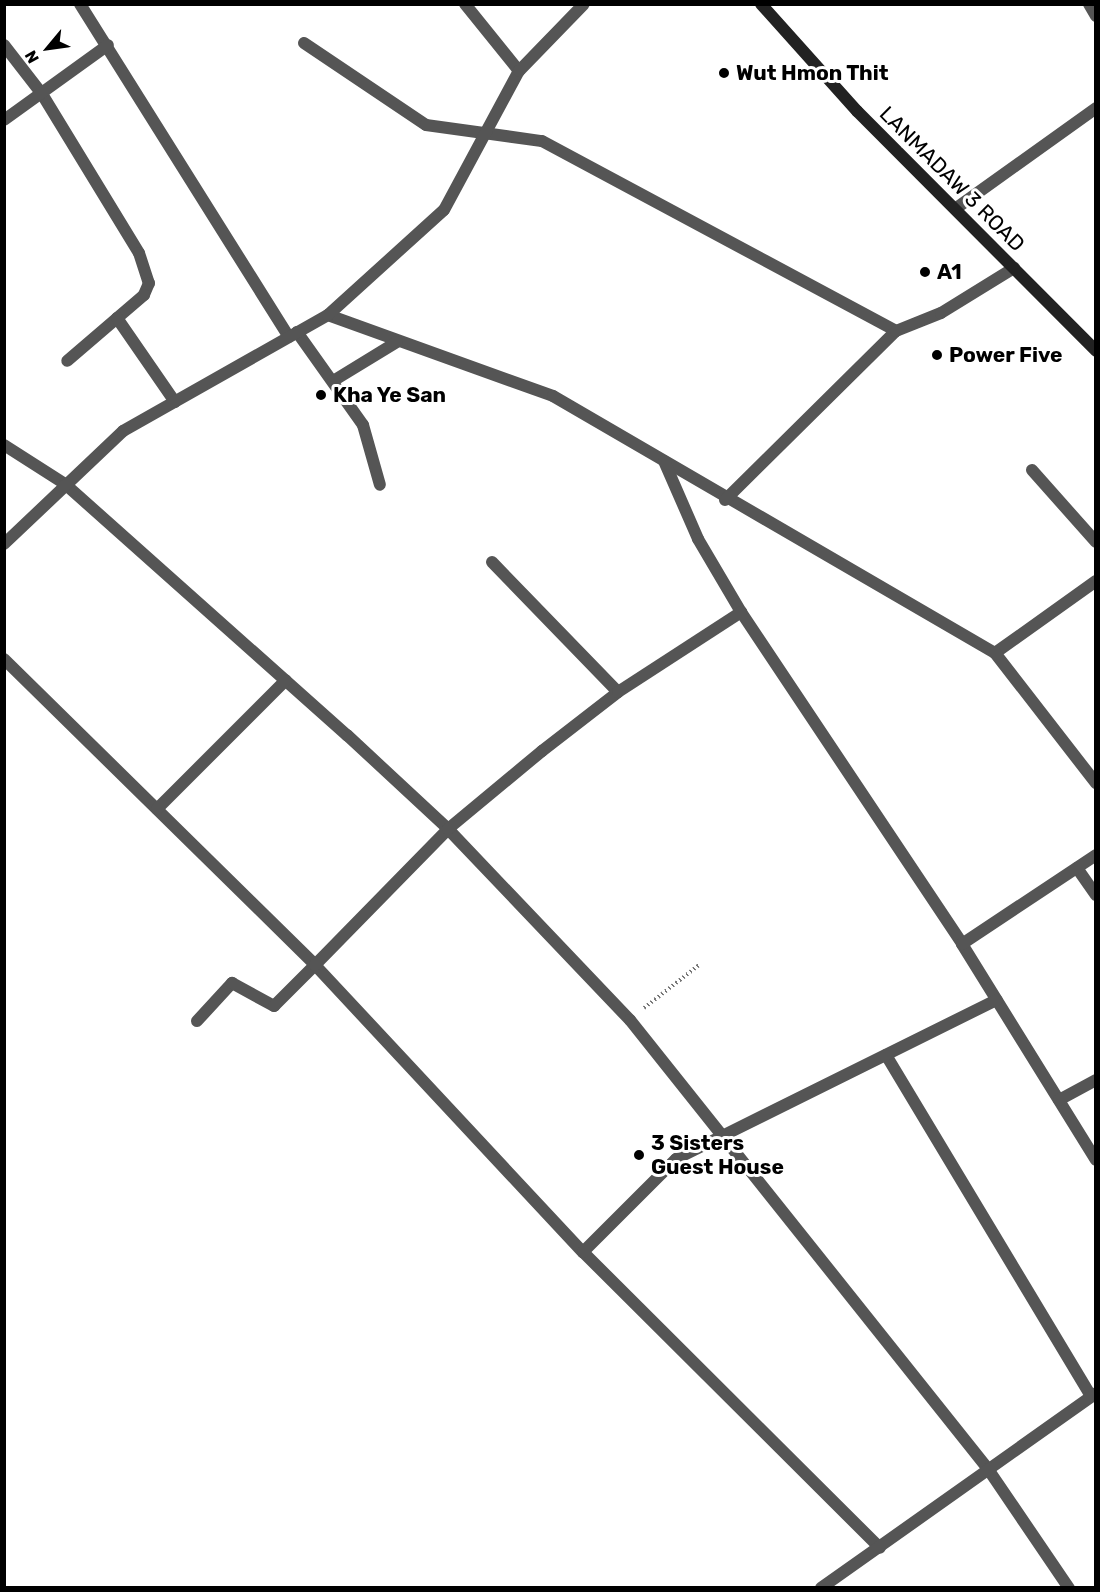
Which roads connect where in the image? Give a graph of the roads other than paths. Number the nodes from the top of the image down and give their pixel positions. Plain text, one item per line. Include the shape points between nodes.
1 (80, 4) edge
2 (465, 4) edge
3 (584, 4) edge
4 (761, 4) edge
5 (1089, 4) edge
6 (1095, 16) edge
7 (304, 43) dead end
8 (4, 45) edge
9 (108, 45) junction
10 (519, 71) junction
11 (42, 94) junction
12 (1095, 108) edge
13 (4, 120) edge
14 (488, 134) junction
15 (955, 209) junction
16 (1014, 268) junction
17 (328, 315) junction
18 (117, 318) junction
19 (896, 331) junction
20 (293, 334) junction
21 (397, 342) junction
22 (1095, 351) edge
23 (67, 361) dead end
24 (333, 381) junction
25 (175, 402) junction
26 (4, 446) edge
27 (663, 459) junction
28 (1032, 470) dead end
29 (65, 484) junction
30 (380, 485) dead end
31 (725, 500) junction
32 (1095, 542) edge
33 (4, 544) edge
34 (492, 562) dead end
35 (1095, 580) edge
36 (741, 612) junction
37 (994, 653) junction
38 (4, 659) edge
39 (286, 680) junction
40 (618, 692) junction
41 (1095, 783) edge
42 (156, 809) junction
43 (448, 829) junction
44 (1095, 855) edge
45 (1077, 868) junction
46 (1095, 895) edge
47 (962, 944) junction
48 (315, 964) junction
49 (997, 1000) junction
50 (197, 1021) dead end
51 (886, 1055) junction
52 (1095, 1080) edge
53 (1059, 1100) junction
54 (720, 1133) junction
55 (1095, 1160) edge
56 (583, 1252) junction
57 (1093, 1395) edge
58 (988, 1469) junction
59 (880, 1548) junction
60 (821, 1587) edge
61 (1069, 1587) edge

1 - 9 street
2 - 10 street
3 - 10 street
4 - 15 main road, LANMADAW 3 ROAD
5 - 6 street
7 - 14 street via 426,125
8 - 11 street
9 - 11 street
9 - 20 street
10 - 14 street
11 - 13 street
11 - 18 street via 139,253 149,284 144,295
12 - 15 street
14 - 17 street via 444,210
14 - 19 street via 542,141
15 - 16 main road, LANMADAW 3 ROAD
16 - 19 street via 941,314
16 - 22 main road, LANMADAW 3 ROAD
17 - 20 street
17 - 21 street
18 - 23 street
18 - 25 street
19 - 31 street
20 - 24 street
20 - 25 street
21 - 24 street
21 - 27 street via 553,396
24 - 30 street via 363,425
25 - 29 street via 123,431
26 - 29 street
27 - 31 street
27 - 36 street via 698,539
28 - 32 street via 1065,501
29 - 33 street
29 - 39 street
31 - 37 street
34 - 40 street
35 - 37 street
36 - 40 street
36 - 47 street
37 - 41 street
38 - 42 street
39 - 42 street
39 - 43 street
40 - 43 street
42 - 48 street
43 - 48 street
43 - 54 street via 630,1020
44 - 45 street
45 - 46 street
45 - 47 street
47 - 49 street
48 - 50 street via 274,1006 232,983
48 - 56 street
49 - 51 street
49 - 53 street
51 - 54 street
51 - 57 street
52 - 53 street
53 - 55 street
54 - 56 street via 676,1159
54 - 58 street
56 - 59 street
57 - 58 street
58 - 59 street
58 - 61 street
59 - 60 street

